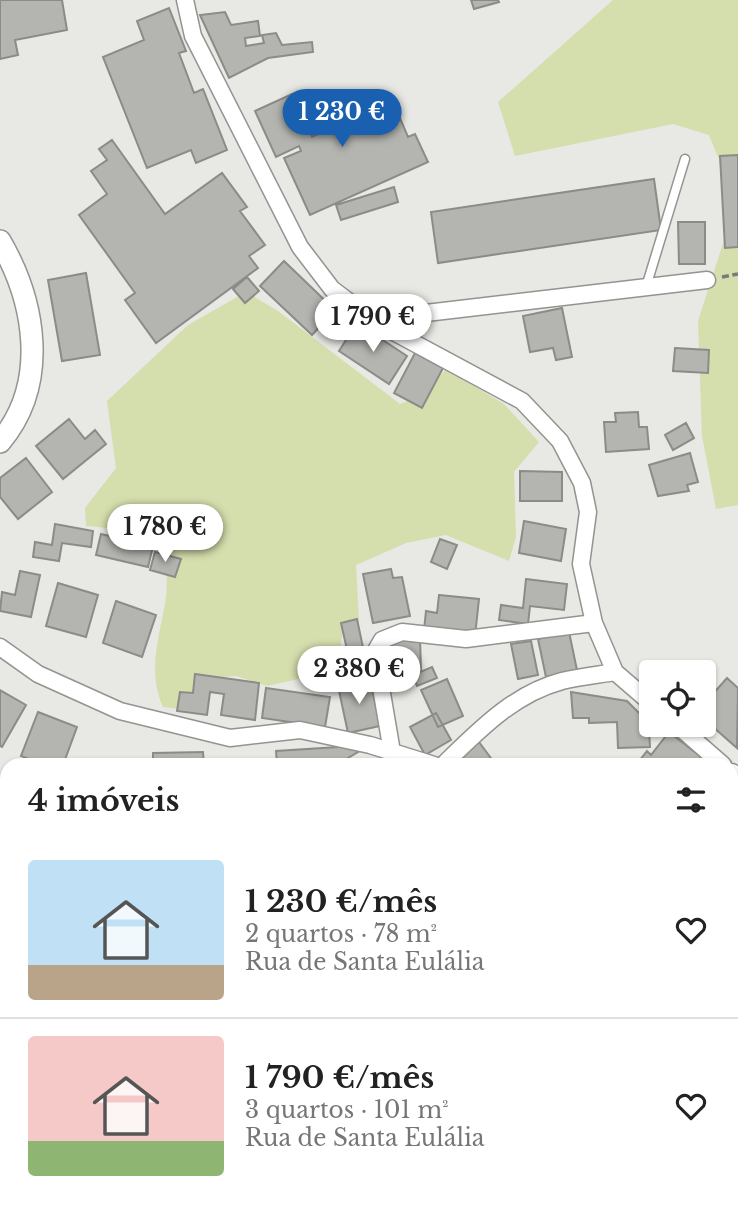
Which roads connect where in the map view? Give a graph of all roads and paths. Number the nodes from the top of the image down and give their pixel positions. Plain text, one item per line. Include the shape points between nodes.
1 (184, 0) edge
2 (685, 159) dead end
3 (0, 241) edge
4 (707, 281) dead end
5 (646, 287) junction
6 (377, 323) junction
7 (0, 442) edge
8 (594, 623) junction
9 (0, 647) edge
10 (615, 672) junction
11 (639, 692) edge
12 (692, 737) edge
13 (392, 752) junction
14 (411, 758) edge
15 (450, 758) edge
16 (715, 758) edge

1 - 6 street via 193,36 300,247 332,289
2 - 5 lane
3 - 7 street via 31,322 33,374 15,425
4 - 5 street
5 - 6 street via 392,317
6 - 8 street via 522,401 560,441 582,483 588,512 581,564
8 - 10 street
8 - 13 street via 466,639 402,632 383,640 375,652
9 - 13 street via 38,674 120,712 230,738 300,730
10 - 11 street
10 - 15 street via 560,681 519,699
12 - 16 street
13 - 14 street

